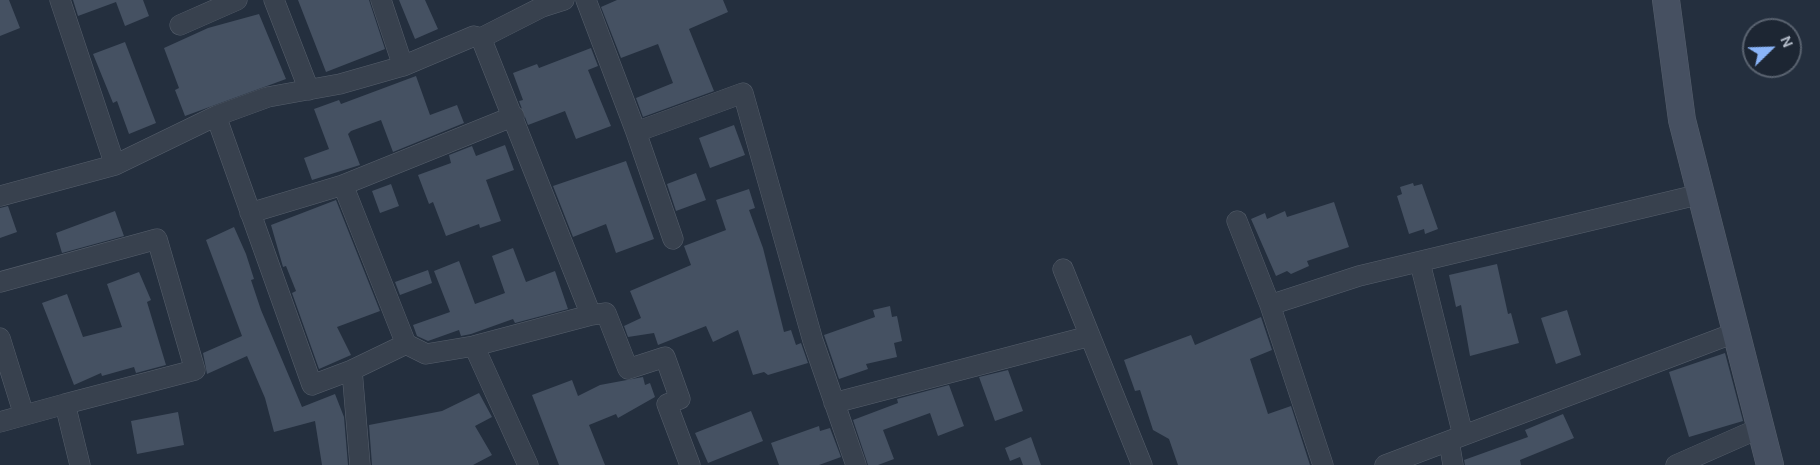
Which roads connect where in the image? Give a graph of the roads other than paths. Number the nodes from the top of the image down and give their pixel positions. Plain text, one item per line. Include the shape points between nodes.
1 (60, 0) edge
2 (237, 0) edge
3 (274, 0) edge
4 (381, 0) edge
5 (564, 0) edge
6 (586, 0) edge
7 (1666, 0) edge
8 (180, 25) dead end
9 (481, 38) junction
10 (403, 66) junction
11 (309, 90) junction
12 (216, 116) junction
13 (514, 116) junction
14 (636, 132) junction
15 (115, 165) junction
16 (343, 184) junction
17 (1701, 194) junction
18 (0, 196) edge
19 (250, 213) junction
20 (1238, 221) dead end
21 (673, 239) dead end
22 (1420, 263) junction
23 (1063, 269) dead end
24 (0, 282) edge
25 (1270, 305) junction
26 (591, 315) junction
27 (1737, 332) junction
28 (1090, 336) junction
29 (0, 338) edge
30 (406, 344) junction
31 (474, 346) junction
32 (352, 370) junction
33 (834, 403) junction
34 (65, 404) junction
35 (24, 415) junction
36 (0, 422) edge
37 (1760, 428) junction
38 (1456, 438) junction
39 (80, 465) edge
40 (360, 465) edge
41 (528, 465) edge
42 (690, 465) edge
43 (856, 465) edge
44 (1142, 465) edge
45 (1323, 465) edge
46 (1385, 465) edge
47 (1453, 465) edge
48 (1676, 465) edge
49 (1770, 465) edge

1 - 15 street
2 - 8 street
3 - 11 street
4 - 10 street
5 - 9 street
6 - 14 street
7 - 17 main road via 1682,120
9 - 10 street via 474,36
9 - 13 street
10 - 11 street
11 - 12 street via 268,97
12 - 15 street
12 - 19 street
13 - 16 street
13 - 26 street
14 - 21 street
14 - 33 street via 743,93
15 - 18 street
16 - 19 street
16 - 30 street
17 - 22 street
17 - 27 main road
19 - 32 street via 312,386
20 - 25 street
22 - 25 street via 1359,276
22 - 38 street
23 - 28 street
24 - 34 street via 157,239 195,370
25 - 45 street
26 - 31 street
26 - 42 street via 606,313 628,369 664,357 680,399 667,404
27 - 37 main road
27 - 38 street
28 - 33 street
28 - 44 street
29 - 35 street
30 - 31 street via 426,354
30 - 32 street
31 - 41 street
32 - 40 street
33 - 43 street
34 - 35 street
34 - 39 street
35 - 36 street
37 - 48 street
37 - 49 main road
38 - 46 street
38 - 47 street

